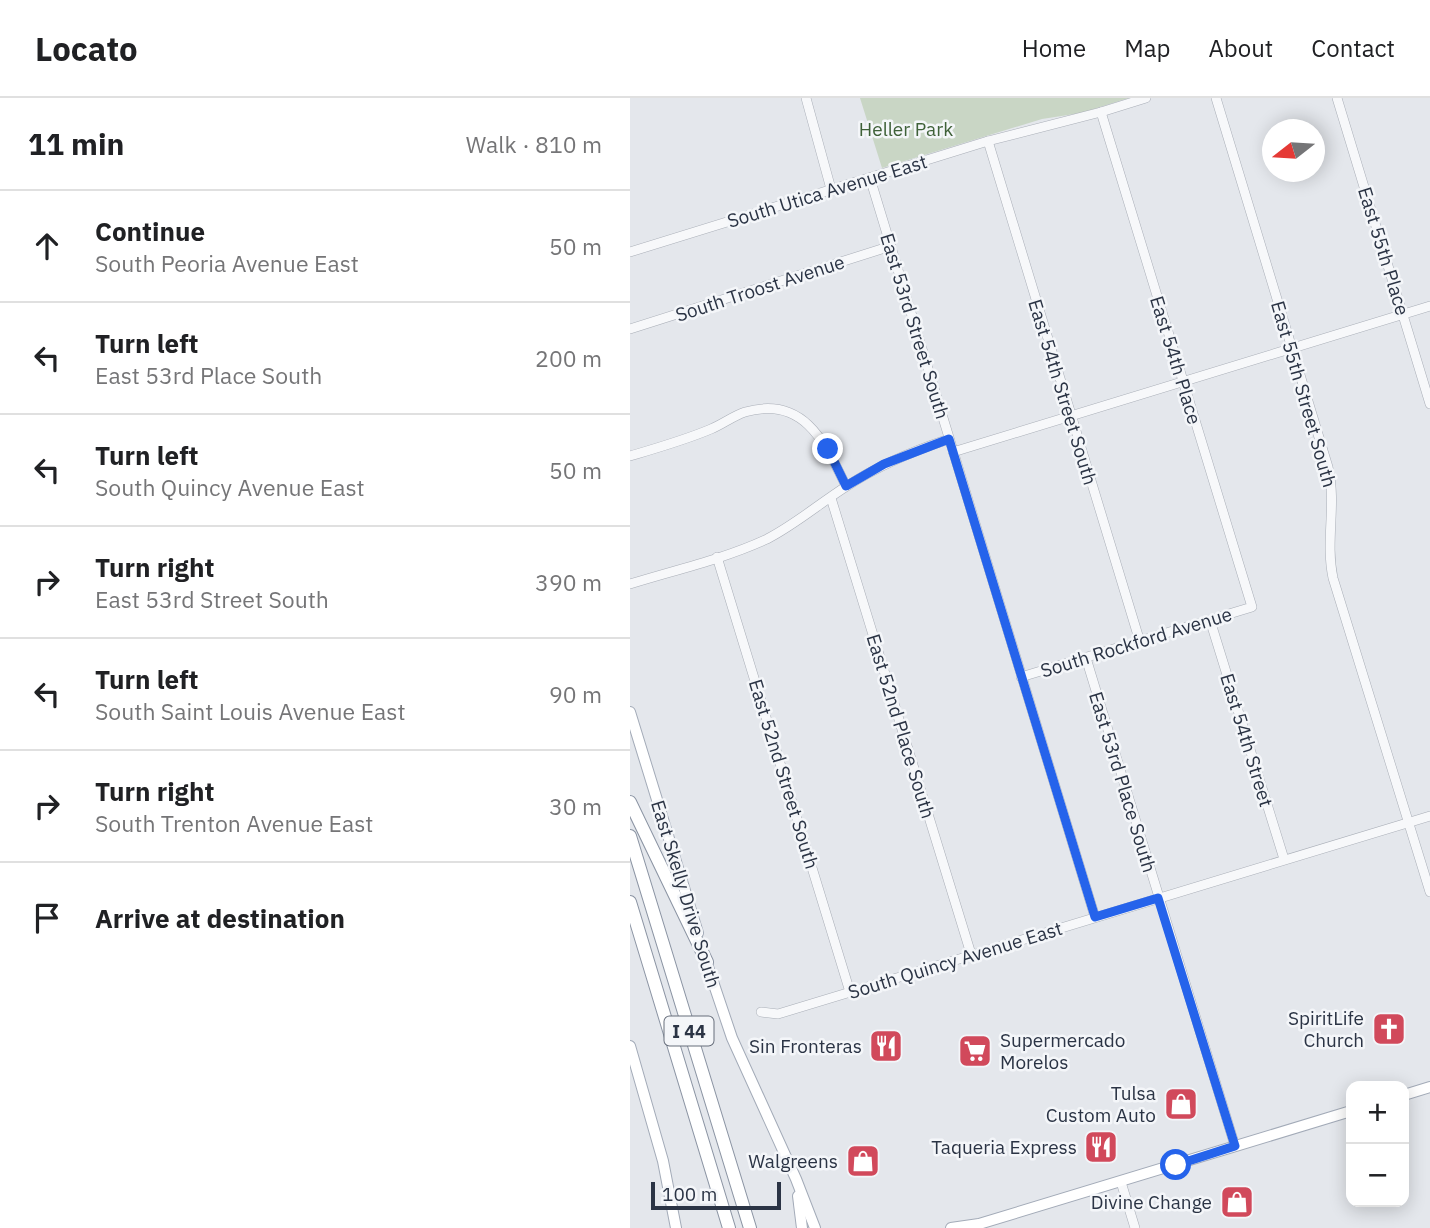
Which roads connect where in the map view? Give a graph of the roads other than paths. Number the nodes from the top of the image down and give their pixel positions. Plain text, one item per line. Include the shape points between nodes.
1 (806, 98) edge
2 (1146, 98) edge
3 (1216, 98) edge
4 (1337, 98) edge
5 (1101, 112) junction
6 (988, 141) junction
7 (870, 178) junction
8 (831, 189) junction
9 (891, 246) junction
10 (630, 252) edge
11 (1430, 306) edge
12 (1403, 314) junction
13 (630, 329) edge
14 (1292, 348) junction
15 (1183, 381) junction
16 (1430, 404) edge
17 (1070, 416) junction
18 (949, 439) junction
19 (953, 452) junction
20 (630, 456) edge
21 (846, 486) junction
22 (831, 498) junction
23 (717, 557) junction
24 (630, 584) edge
25 (1252, 607) joint
26 (1210, 620) junction
27 (1140, 642) junction
28 (1086, 658) junction
29 (1021, 677) junction
30 (630, 712) edge
31 (630, 802) edge
32 (1430, 816) edge
33 (1408, 822) junction
34 (630, 836) edge
35 (1284, 859) junction
36 (1430, 892) edge
37 (1158, 898) junction
38 (630, 902) edge
39 (1095, 917) junction
40 (971, 954) junction
41 (706, 962) junction
42 (850, 992) junction
43 (761, 1012) dead end
44 (630, 1046) edge
45 (1430, 1087) edge
46 (1409, 1093) edge
47 (1346, 1113) edge
48 (1235, 1146) junction
49 (796, 1179) junction
50 (1121, 1182) junction
51 (975, 1226) edge
52 (749, 1227) edge
53 (676, 1228) edge
54 (729, 1228) edge
55 (802, 1228) edge
56 (815, 1228) edge
57 (951, 1228) edge
58 (1135, 1228) edge

1 - 8 street
2 - 5 street, South Utica Avenue East
3 - 14 street, East 55th Street South
4 - 12 street, East 55th Place
5 - 6 street, South Utica Avenue East
5 - 15 street, East 54th Place
6 - 7 street, South Utica Avenue East
6 - 17 street, East 54th Street South
7 - 8 street, South Utica Avenue East
7 - 9 street, East 53rd Street South
8 - 10 street, South Utica Avenue East
9 - 13 street, South Troost Avenue
9 - 18 street, East 53rd Street South
11 - 12 street
12 - 14 street
12 - 16 street, East 55th Place
14 - 15 street
14 - 33 street, East 55th Street South via 1332,483 1329,550 1333,578
15 - 17 street
15 - 25 street, East 54th Place
17 - 19 street
17 - 27 street, East 54th Street South
18 - 19 street, East 53rd Street South
18 - 21 street via 884,464
19 - 29 street, East 53rd Street South
20 - 21 street via 743,413 775,410 798,417 818,433
21 - 22 street
22 - 23 street via 766,539
22 - 40 street, East 52nd Place South
23 - 24 street
23 - 42 street, East 52nd Street South
25 - 26 street, South Rockford Avenue
26 - 27 street, South Rockford Avenue
26 - 35 street, East 54th Street
27 - 28 street, South Rockford Avenue
28 - 29 street, South Rockford Avenue
28 - 37 street, East 53rd Place South
29 - 39 street, East 53rd Street South
30 - 41 main road, East Skelly Drive South
31 - 41 highway
32 - 33 street, South Quincy Avenue East
33 - 35 street, South Quincy Avenue East
33 - 36 street, East 55th Street South
34 - 52 highway, I 44
35 - 37 street, South Quincy Avenue East
37 - 39 street, South Quincy Avenue East
37 - 48 street, East 53rd Place South
38 - 54 highway, I 44
39 - 40 street, South Quincy Avenue East
40 - 42 street, South Quincy Avenue East
41 - 49 main road, East Skelly Drive South via 733,1038
42 - 43 street, South Quincy Avenue East via 778,1014
44 - 53 main road via 663,1161
45 - 46 main road
47 - 48 main road
48 - 50 main road
49 - 55 main road
49 - 56 main road, East Skelly Drive South
50 - 51 main road
50 - 58 street
51 - 57 main road

